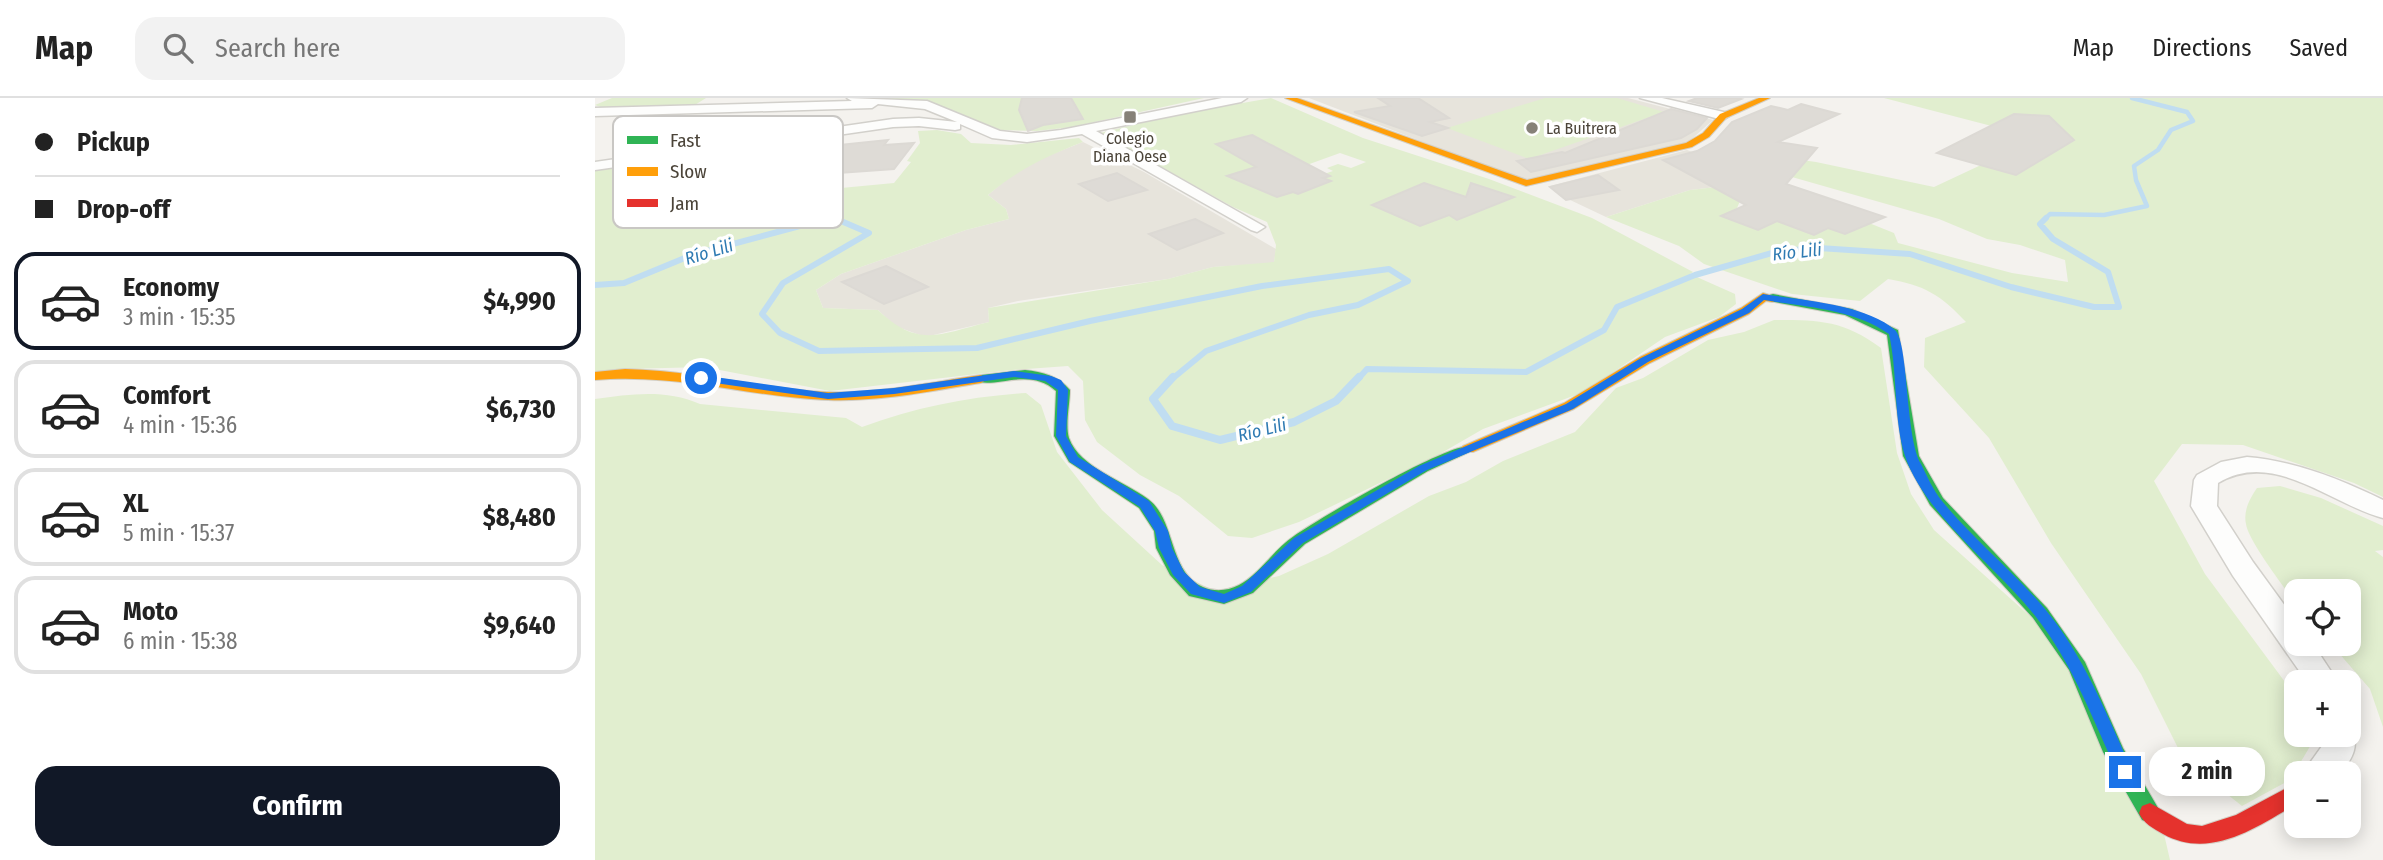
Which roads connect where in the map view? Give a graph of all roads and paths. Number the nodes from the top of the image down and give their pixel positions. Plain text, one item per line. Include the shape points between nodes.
1 (853, 98) edge
2 (1241, 98) edge
3 (1289, 98) edge
4 (1646, 98) edge
5 (1766, 98) edge
6 (894, 102) junction
7 (595, 112) edge
8 (1723, 116) junction
9 (843, 130) edge
10 (1083, 130) junction
11 (986, 132) junction
12 (613, 163) edge
13 (595, 166) edge
14 (1257, 228) dead end
15 (595, 376) edge
16 (2383, 510) edge
17 (2284, 626) edge
18 (2284, 800) edge

1 - 6 street
2 - 10 street
3 - 8 street via 1526,183 1689,145
4 - 8 street
5 - 8 street
6 - 7 street
6 - 11 street via 927,105
9 - 11 street via 893,123 942,124
10 - 11 street via 1027,138
10 - 14 street
12 - 13 street
15 - 18 street via 624,372 679,375 828,396 1014,374 1048,378 1063,390 1061,436 1074,459 1145,504 1179,575 1195,591 1224,598 1247,589 1299,540 1423,468 1569,407 1763,297 1835,309 1876,321 1893,333 1911,456 1936,501 2040,613 2078,667 2147,812 2188,835 2199,835 2227,831
16 - 17 street via 2300,475 2256,465 2230,467 2206,480 2204,506

